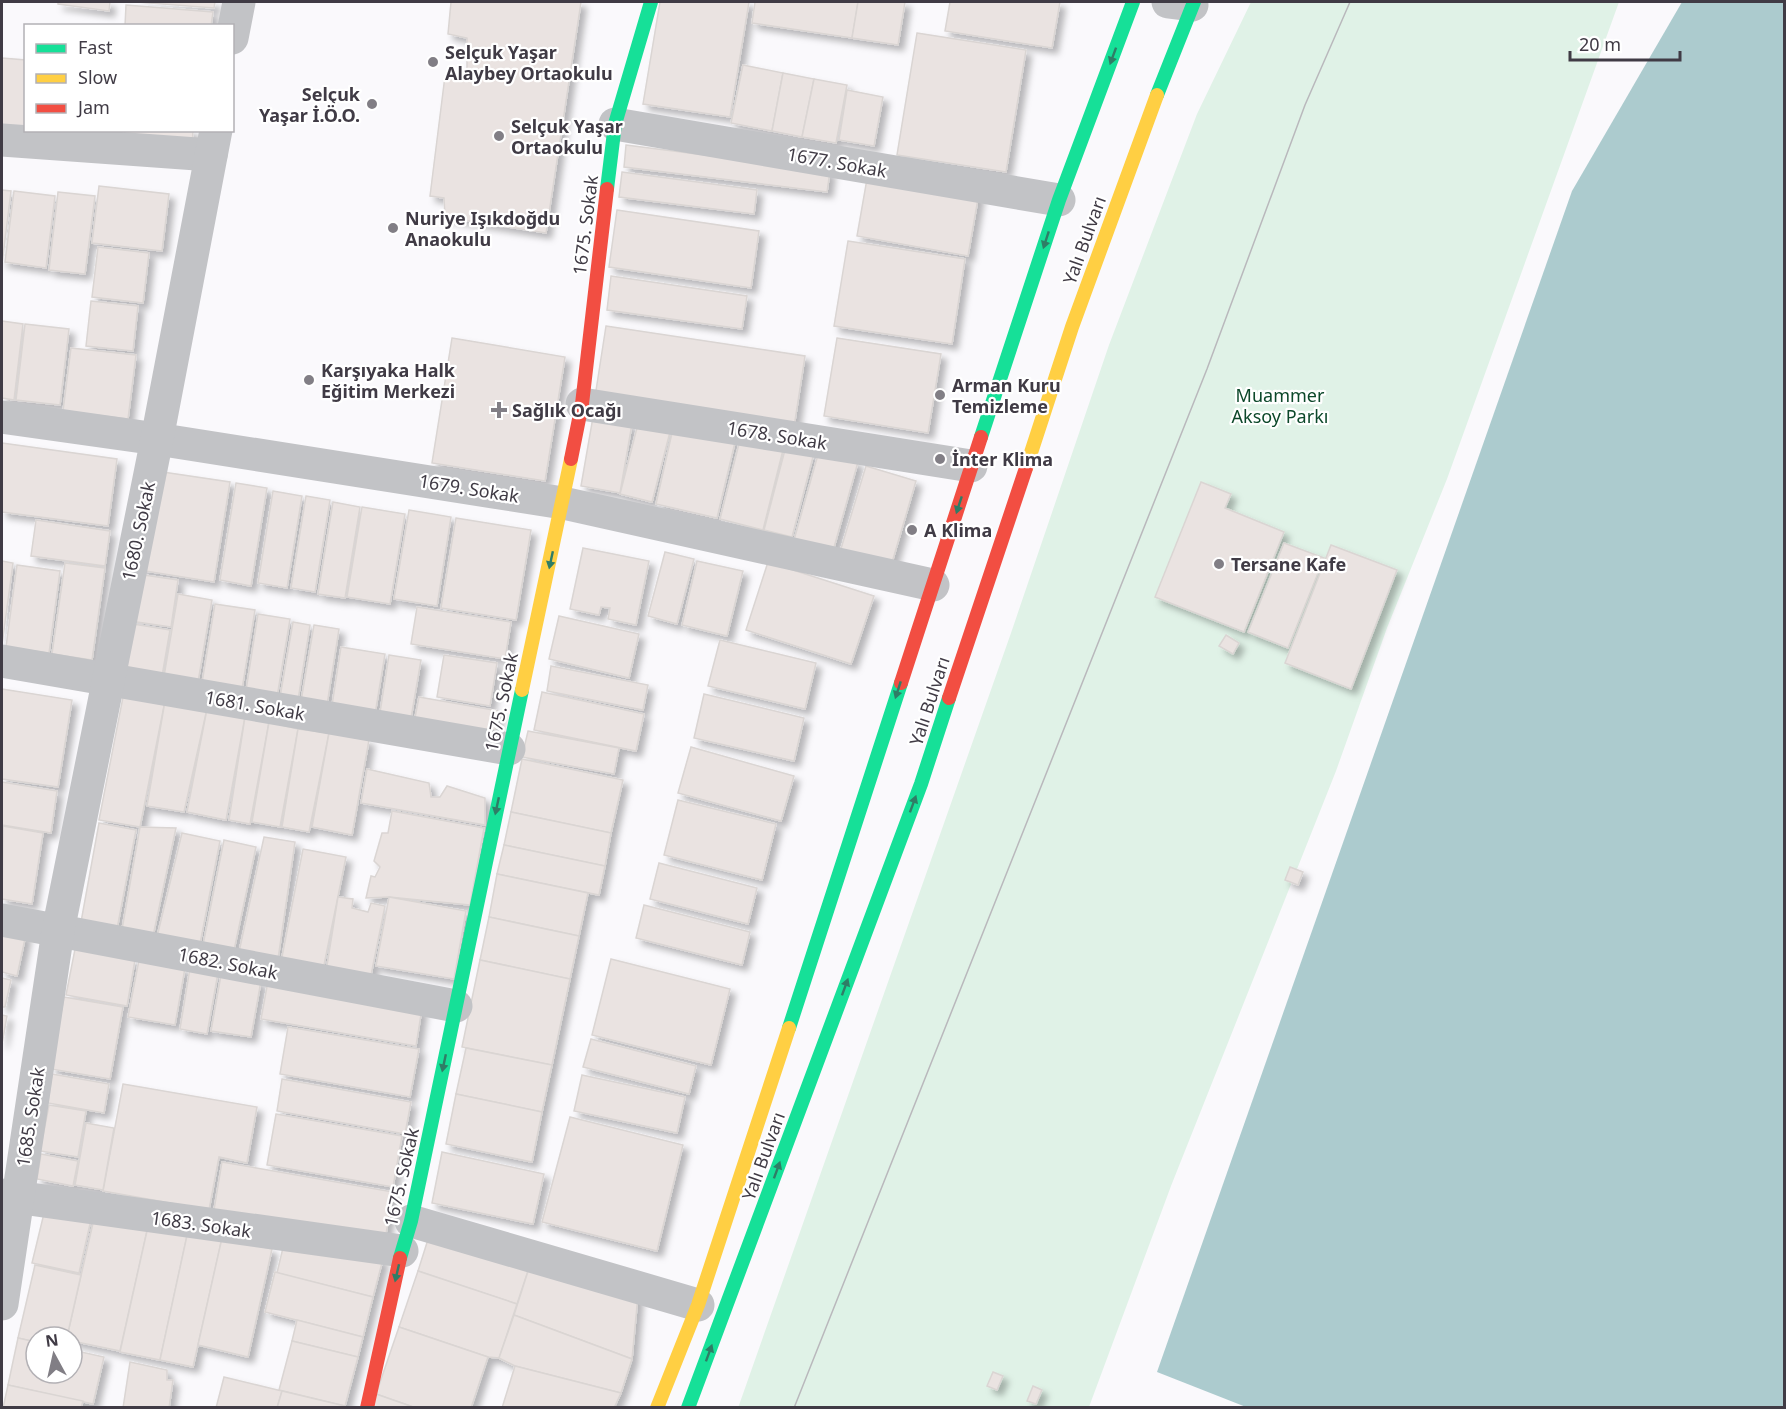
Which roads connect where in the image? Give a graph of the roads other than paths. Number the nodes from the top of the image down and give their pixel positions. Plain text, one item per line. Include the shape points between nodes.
1 (239, 2) edge
2 (651, 2) edge
3 (1133, 2) edge
4 (1185, 2) edge
5 (234, 28) edge
6 (615, 124) junction
7 (2, 140) edge
8 (214, 143) edge
9 (1059, 200) junction
10 (582, 404) junction
11 (2, 417) edge
12 (157, 439) junction
13 (971, 466) junction
14 (563, 503) junction
15 (933, 585) junction
16 (2, 661) edge
17 (107, 679) junction
18 (509, 749) junction
19 (2, 920) edge
20 (58, 931) junction
21 (456, 1005) junction
22 (10, 1197) edge
23 (406, 1236) junction
24 (2, 1304) edge
25 (698, 1305) junction
26 (367, 1407) edge
27 (657, 1407) edge
28 (688, 1407) edge

1 - 5 street
2 - 6 main road, 1675. Sokak
3 -> 9 main road, Yalı Bulvarı
28 -> 4 main road, Yalı Bulvarı via 921,784 1072,327 1167,67
6 - 9 street, 1677. Sokak
6 - 10 main road, 1675. Sokak
7 - 8 street
8 - 12 street, 1680. Sokak
9 -> 13 main road, Yalı Bulvarı
10 - 13 street, 1678. Sokak
10 - 14 main road, 1675. Sokak
11 - 12 street, 1679. Sokak
12 - 14 street, 1679. Sokak
12 - 17 street, 1680. Sokak
13 -> 15 main road, Yalı Bulvarı
14 - 15 street, 1679. Sokak
14 -> 18 main road, 1675. Sokak
15 -> 25 main road, Yalı Bulvarı
16 - 17 street, 1681. Sokak
17 - 18 street, 1681. Sokak
17 - 20 street, 1680. Sokak
18 -> 21 main road, 1675. Sokak
19 - 20 street, 1682. Sokak
20 - 21 street, 1682. Sokak
20 - 22 street, 1685. Sokak
21 -> 23 main road, 1675. Sokak
22 - 23 street, 1683. Sokak
22 - 24 street, 1685. Sokak
23 - 25 street, 1683. Sokak
23 -> 26 main road, 1675. Sokak
25 - 27 main road, Yalı Bulvarı

